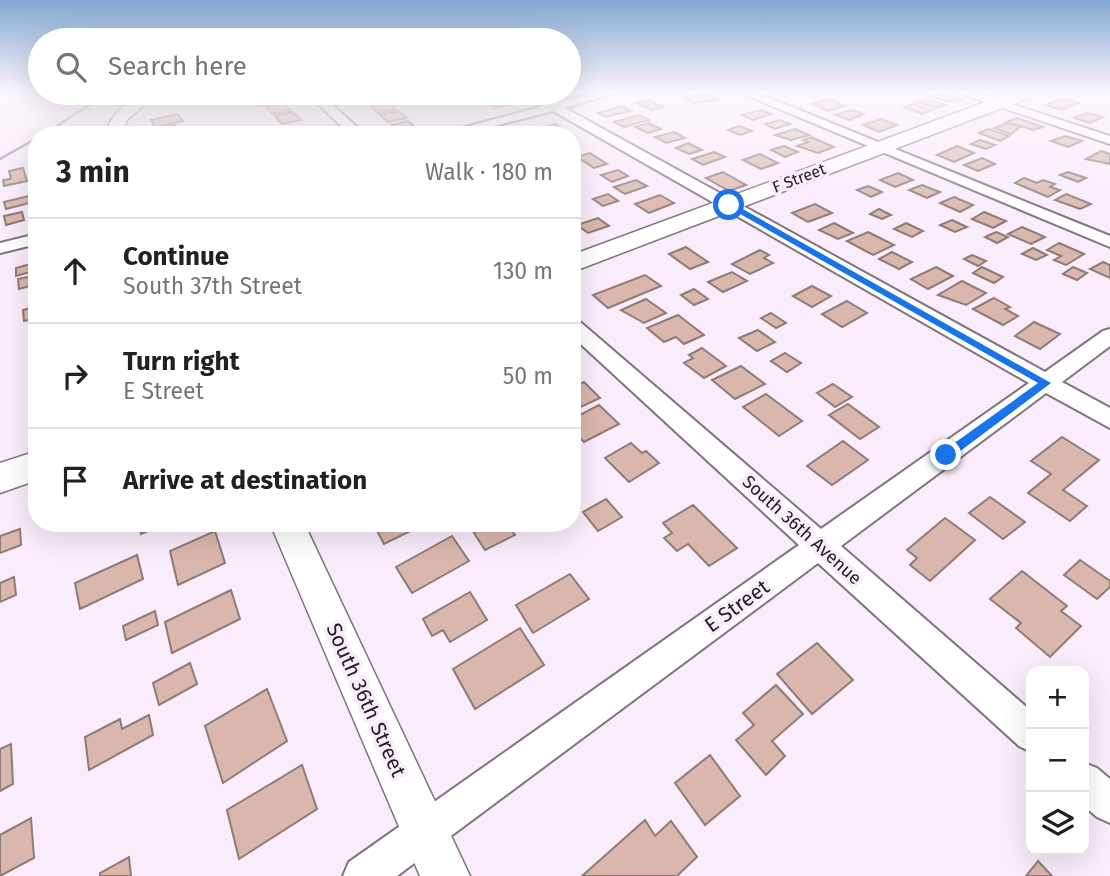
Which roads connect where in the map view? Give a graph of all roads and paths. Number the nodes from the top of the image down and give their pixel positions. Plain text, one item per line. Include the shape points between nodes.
1 (602, 134) edge
2 (847, 134) edge
3 (918, 134) edge
4 (1091, 134) edge
5 (1110, 140) edge
6 (881, 148) junction
7 (729, 205) junction
8 (28, 241) edge
9 (1110, 242) edge
10 (0, 248) edge
11 (581, 261) edge
12 (581, 333) edge
13 (1110, 336) edge
14 (1046, 383) junction
15 (1110, 419) edge
16 (28, 467) edge
17 (0, 478) edge
18 (291, 532) edge
19 (820, 546) junction
20 (1026, 730) edge
21 (1089, 785) edge
22 (1110, 804) edge
23 (425, 831) junction
24 (363, 876) edge
25 (445, 876) edge

1 - 7 street
2 - 6 street
3 - 6 main road, F Street
4 - 5 street
6 - 7 main road, F Street
6 - 9 street
7 - 11 main road, F Street
7 - 14 street
8 - 10 street
12 - 19 street, South 36th Avenue
13 - 14 street, E Street
14 - 15 street
14 - 19 street, E Street
16 - 17 main road
18 - 23 street, South 36th Street
19 - 20 street, South 36th Avenue
19 - 23 street, E Street
21 - 22 street
23 - 24 street, E Street
23 - 25 street, South 36th Street

